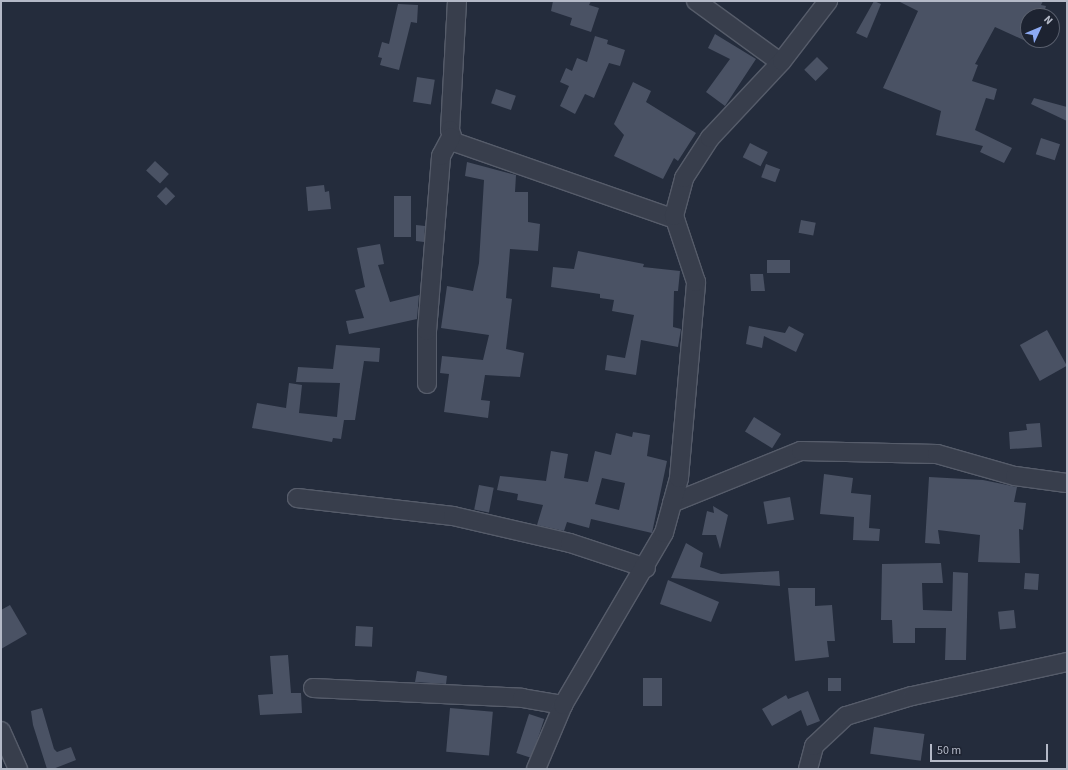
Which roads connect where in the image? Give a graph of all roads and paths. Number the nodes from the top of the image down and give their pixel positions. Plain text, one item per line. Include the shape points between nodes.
1 (457, 1) edge
2 (696, 1) edge
3 (828, 1) edge
4 (780, 62) junction
5 (451, 137) junction
6 (675, 218) junction
7 (427, 384) dead end
8 (1067, 483) edge
9 (297, 498) dead end
10 (672, 503) junction
11 (646, 568) junction
12 (1067, 662) edge
13 (313, 688) dead end
14 (563, 705) junction
15 (1, 731) edge
16 (18, 769) edge
17 (536, 769) edge
18 (808, 769) edge

1 - 5 street
2 - 4 street
3 - 4 street
4 - 6 street via 710,138 684,178
5 - 6 street via 454,142
5 - 7 street via 441,156 427,330
6 - 10 street via 696,282 679,478
8 - 10 street via 1015,476 937,454 801,451
9 - 11 street via 453,516 570,543
10 - 11 street via 664,533
11 - 14 street
12 - 18 street via 912,696 846,716 814,746
13 - 14 street via 522,698
14 - 17 street
15 - 16 street

